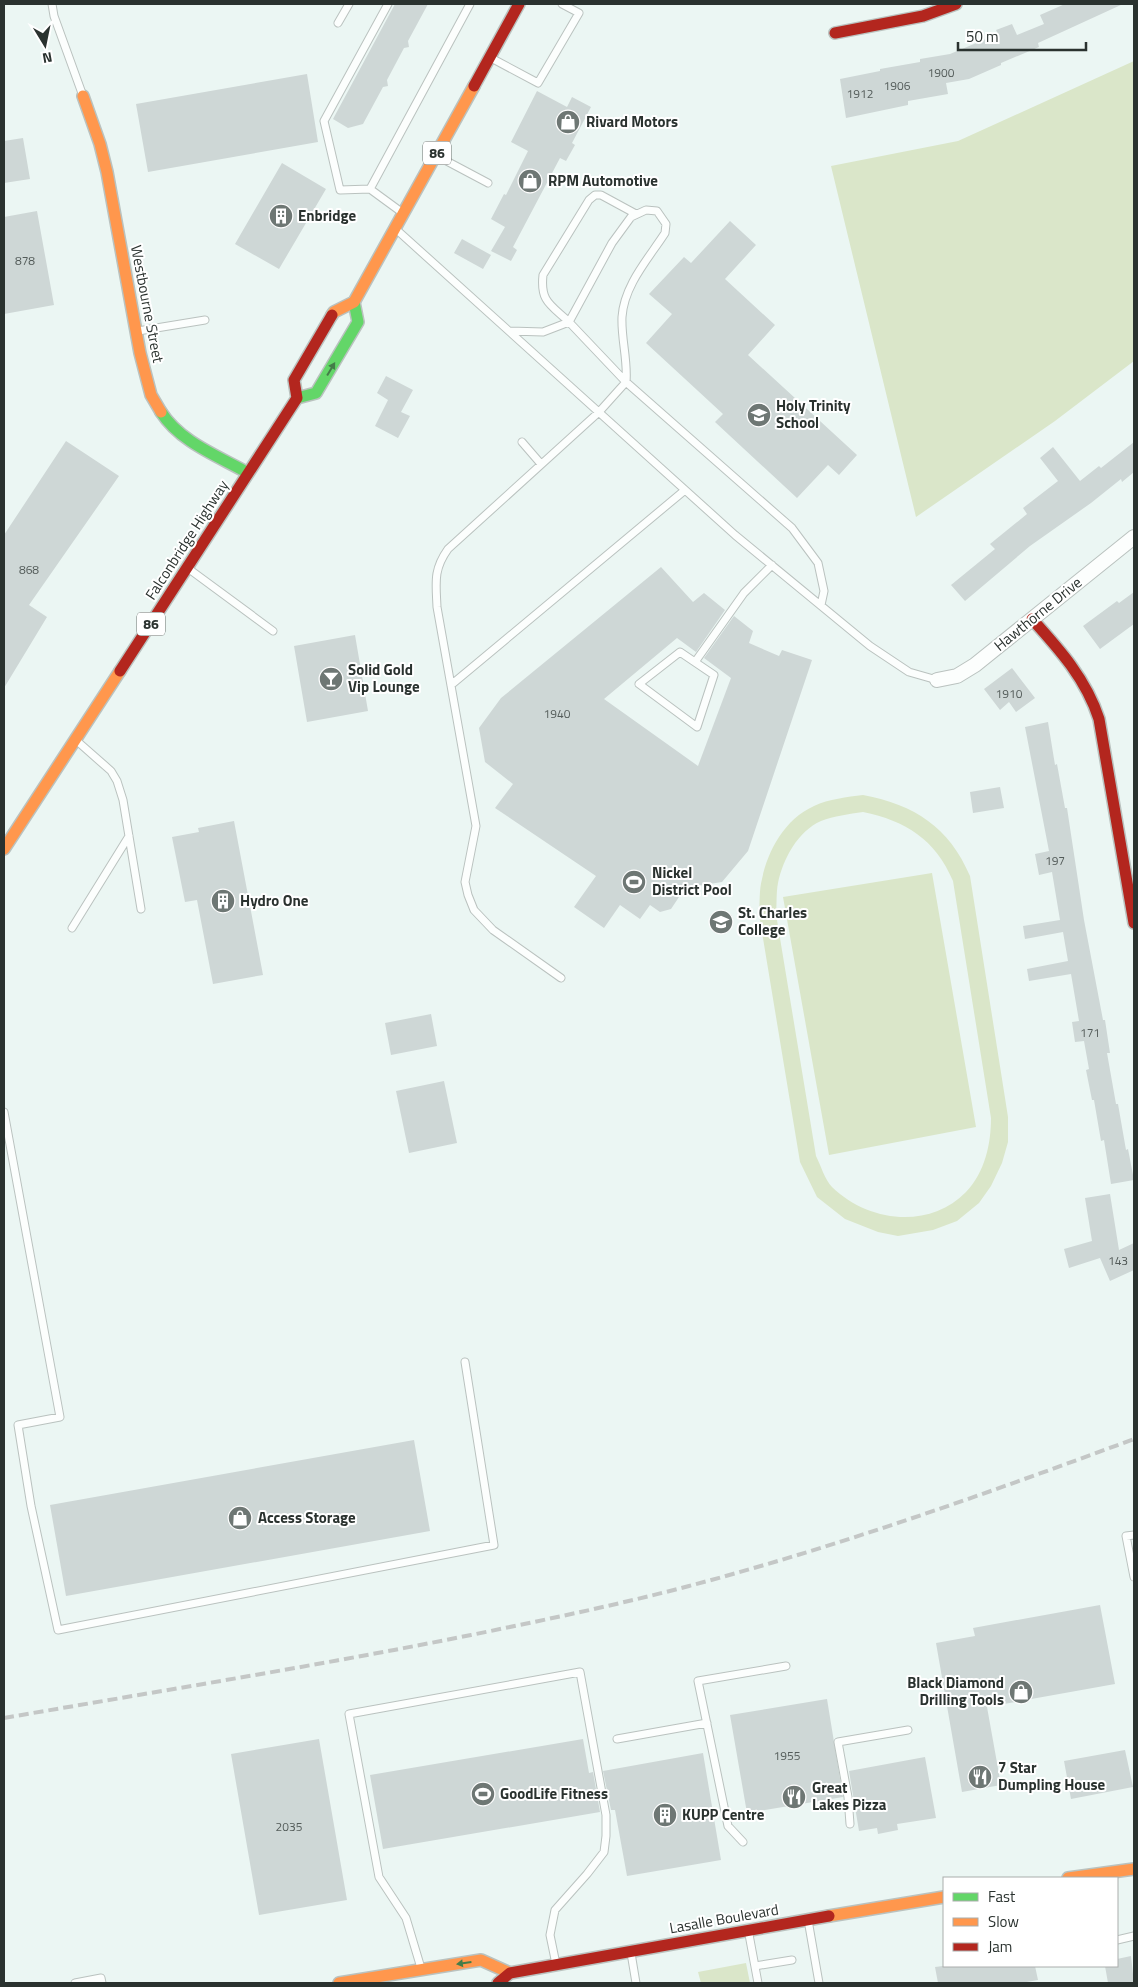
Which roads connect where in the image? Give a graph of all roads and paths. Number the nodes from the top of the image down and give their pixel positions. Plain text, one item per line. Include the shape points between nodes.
1 (52, 4) edge
2 (349, 4) edge
3 (388, 4) edge
4 (470, 4) edge
5 (520, 4) edge
6 (562, 4) edge
7 (949, 5) edge
8 (338, 23) dead end
9 (835, 34) dead end
10 (490, 57) junction
11 (83, 96) joint
12 (436, 156) junction
13 (488, 183) dead end
14 (370, 189) junction
15 (404, 214) junction
16 (636, 214) junction
17 (396, 229) junction
18 (354, 302) junction
19 (204, 320) dead end
20 (569, 322) junction
21 (136, 332) junction
22 (510, 332) junction
23 (626, 382) junction
24 (296, 398) junction
25 (599, 412) junction
26 (522, 442) dead end
27 (541, 464) junction
28 (248, 473) junction
29 (686, 490) junction
30 (1134, 537) edge
31 (772, 565) junction
32 (188, 568) junction
33 (821, 605) junction
34 (1032, 619) junction
35 (273, 631) dead end
36 (695, 662) junction
37 (938, 680) joint
38 (451, 685) junction
39 (76, 739) junction
40 (129, 836) junction
41 (4, 849) edge
42 (141, 909) dead end
43 (1134, 923) edge
44 (72, 928) dead end
45 (561, 978) dead end
46 (4, 1112) edge
47 (465, 1362) dead end
48 (1134, 1534) edge
49 (1134, 1577) edge
50 (786, 1666) dead end
51 (707, 1723) junction
52 (908, 1730) dead end
53 (617, 1739) dead end
54 (850, 1824) dead end
55 (743, 1842) dead end
56 (1134, 1871) edge
57 (1077, 1877) edge
58 (943, 1896) edge
59 (808, 1919) junction
60 (748, 1929) junction
61 (1134, 1936) edge
62 (1118, 1940) edge
63 (630, 1950) junction
64 (792, 1960) dead end
65 (556, 1964) junction
66 (755, 1966) junction
67 (421, 1969) junction
68 (511, 1978) edge
69 (75, 1983) edge
70 (102, 1983) edge
71 (339, 1983) edge
72 (498, 1983) edge
73 (636, 1983) edge
74 (758, 1983) edge
75 (819, 1983) edge

1 - 11 lane
2 - 8 lane
3 - 14 lane via 324,121 340,190
4 - 14 lane
5 - 10 main road, 86
6 - 10 lane via 579,13 538,83
7 - 9 main road via 914,18
10 - 12 main road, 86
11 - 21 main road, Westbourne Street via 107,172
12 - 13 lane
12 - 15 main road, 86
14 - 15 lane
15 - 17 main road, 86
16 - 20 lane via 630,217 612,243
16 - 20 lane via 602,194 589,200 578,215 544,275 542,290 549,304
16 - 23 lane via 646,210 657,211 666,224 665,233 626,296 622,336
17 - 18 main road, 86
17 - 22 lane
18 - 24 main road, Falconbridge Highway / 86 via 334,312 294,380
24 -> 18 main road via 316,393 321,386 358,322
19 - 21 lane
20 - 22 lane via 543,332
20 - 23 lane
21 - 28 main road, Westbourne Street via 151,395 167,422 180,435
22 - 25 lane
23 - 25 lane
23 - 33 lane via 792,528 818,563 824,591
24 - 28 main road, Falconbridge Highway / 86
25 - 27 lane
25 - 29 lane
26 - 27 lane
27 - 38 lane via 440,560 436,571 437,607
28 - 32 main road, Falconbridge Highway / 86
29 - 31 lane
29 - 38 lane
30 - 34 street, Hawthorne Drive
31 - 33 lane
31 - 36 lane via 744,593
32 - 35 lane
32 - 39 main road, Falconbridge Highway / 86
33 - 37 lane via 896,665
34 - 37 street, Hawthorne Drive via 957,676
34 - 43 main road via 1083,679 1094,702
36 - 36 lane via 680,652 639,684 697,727 714,675
38 - 45 lane via 476,826 465,882 468,895 474,910 493,930
39 - 40 lane via 111,771 117,781
39 - 41 main road, Falconbridge Highway / 86
40 - 42 lane
40 - 44 lane
46 - 47 lane via 60,1417 18,1425 31,1506 58,1630 494,1545
48 - 49 lane via 1126,1536
50 - 51 lane via 698,1680
51 - 53 lane
51 - 55 lane via 728,1826
52 - 54 lane via 838,1742
56 - 57 main road
58 - 59 main road, Lasalle Boulevard
59 - 60 main road, Lasalle Boulevard
59 - 75 lane
60 - 63 main road, Lasalle Boulevard
60 - 66 lane
61 - 62 lane
63 - 65 main road, Lasalle Boulevard
63 - 73 lane
64 - 66 lane
65 - 67 lane via 550,1935 555,1910 604,1852 606,1836 606,1815 580,1672 349,1714 379,1877 406,1918
65 - 68 main road, Lasalle Boulevard
66 - 74 lane
68 -> 67 main road via 481,1960
67 - 71 main road
68 - 72 main road, Lasalle Boulevard
69 - 70 lane via 101,1978

